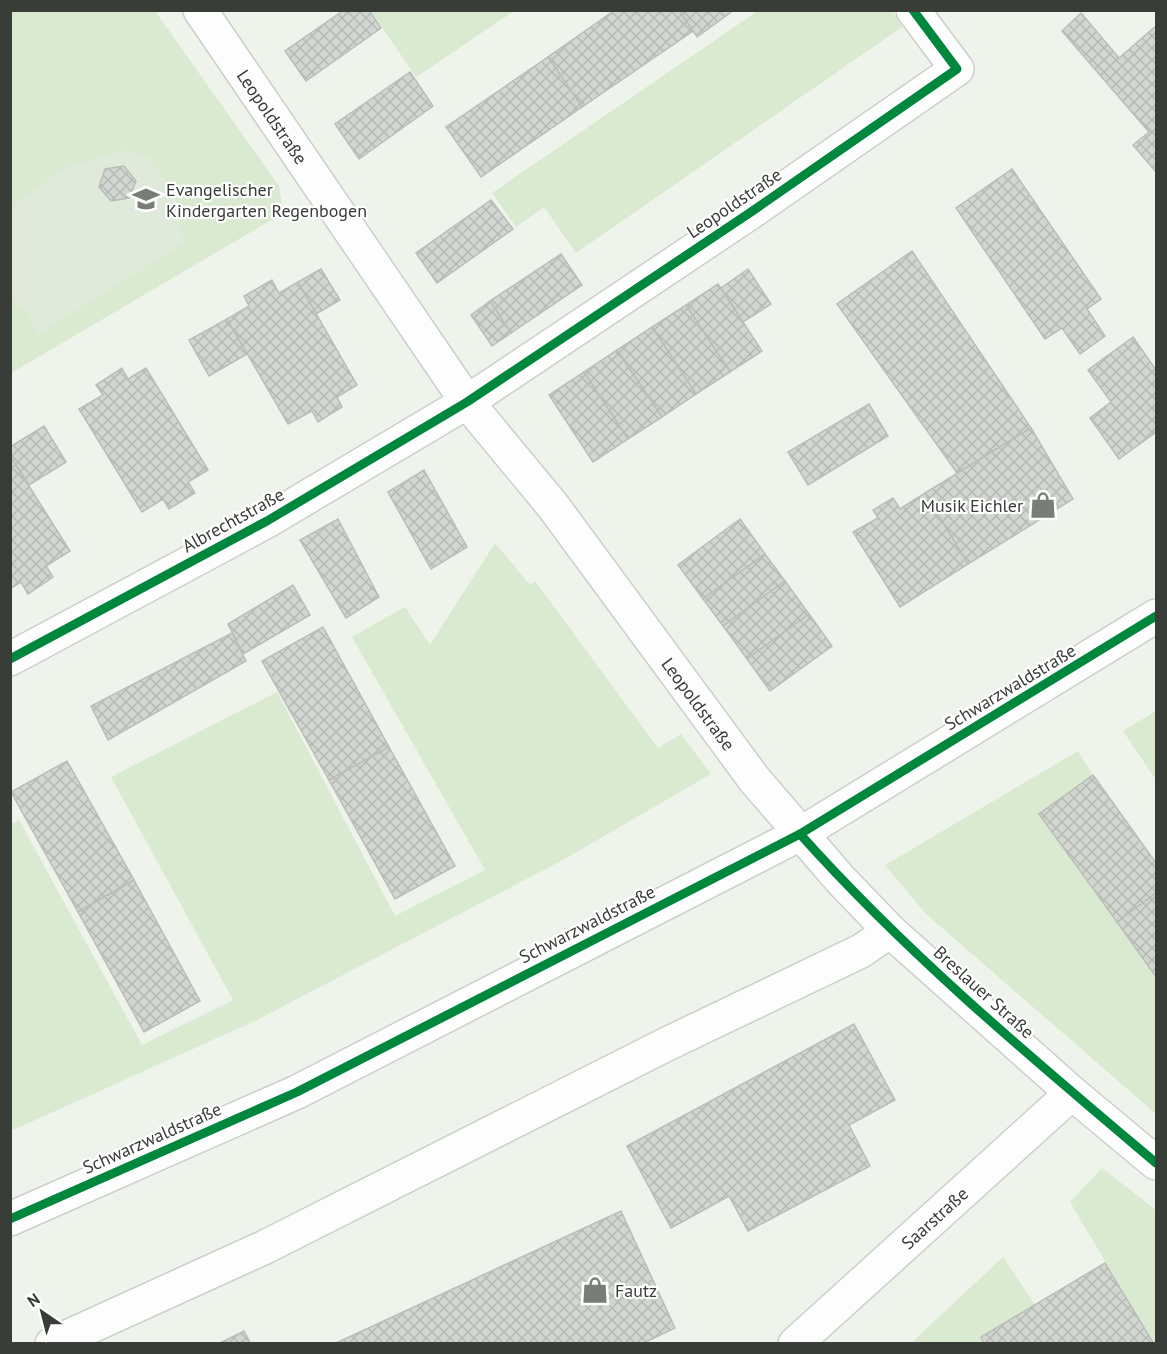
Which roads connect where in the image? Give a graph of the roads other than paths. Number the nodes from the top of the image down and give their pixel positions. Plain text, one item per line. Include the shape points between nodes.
1 (200, 10) edge
2 (913, 10) edge
3 (467, 402) junction
4 (1156, 616) edge
5 (10, 659) edge
6 (800, 834) junction
7 (890, 931) junction
8 (1072, 1093) junction
9 (1156, 1164) edge
10 (10, 1219) edge
11 (52, 1344) edge
12 (795, 1344) edge

1 - 3 street, Leopoldstraße
2 - 3 street, Leopoldstraße via 957,69 751,213
3 - 5 street, Albrechtstraße via 267,521
3 - 6 street, Leopoldstraße via 553,506 754,779
4 - 6 street, Schwarzwaldstraße
6 - 7 street, Breslauer Straße
6 - 10 street, Schwarzwaldstraße via 297,1092
7 - 8 street, Breslauer Straße
7 - 11 street via 861,951 265,1247
8 - 9 street, Breslauer Straße
8 - 12 street, Saarstraße

